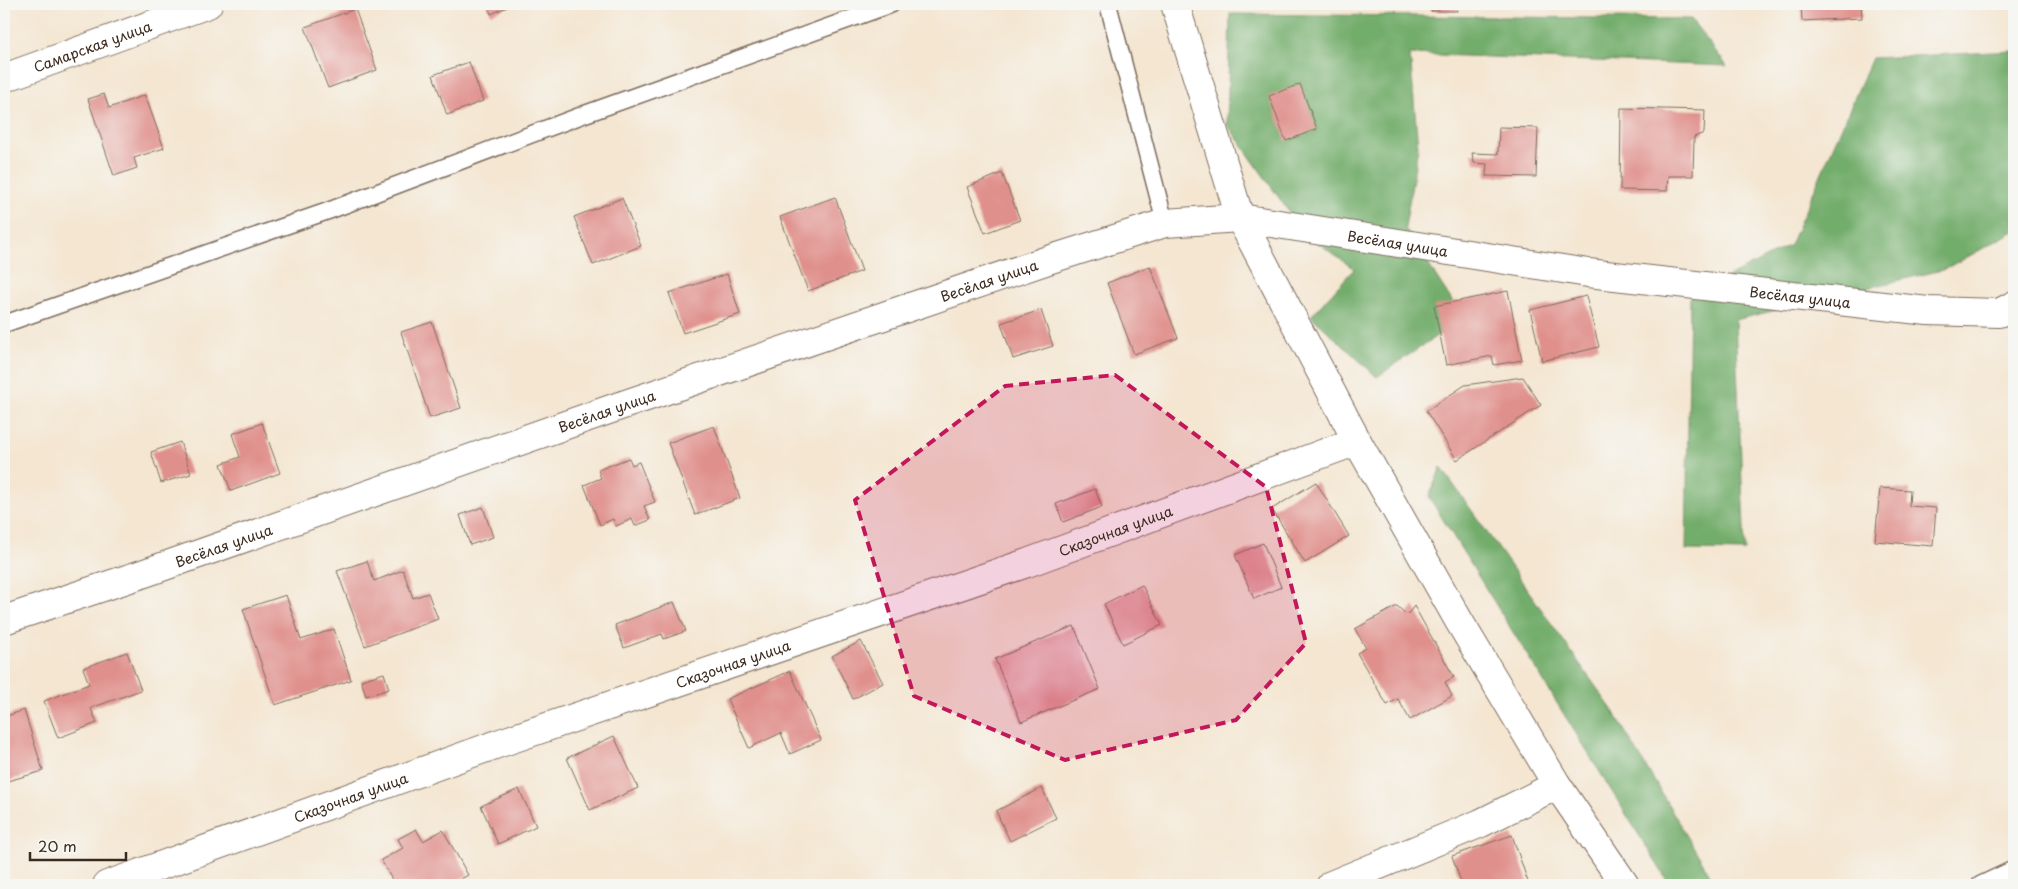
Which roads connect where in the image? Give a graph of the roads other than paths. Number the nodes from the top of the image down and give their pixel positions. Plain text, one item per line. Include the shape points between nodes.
1 (208, 4) edge
2 (892, 4) edge
3 (1108, 4) edge
4 (1175, 4) edge
5 (4, 78) edge
6 (1240, 218) junction
7 (1165, 223) junction
8 (2014, 305) edge
9 (4, 324) edge
10 (1357, 441) junction
11 (4, 620) edge
12 (1557, 785) junction
13 (2014, 869) edge
14 (107, 885) edge
15 (1331, 885) edge
16 (1625, 885) edge
17 (1980, 885) edge

1 - 5 street, Самарская улица
2 - 9 lane via 576,117 328,211
3 - 7 lane
4 - 6 street
6 - 7 street, Весёлая улица
6 - 8 street, Весёлая улица via 1588,273 1928,311 1999,313
6 - 10 street
7 - 11 street, Весёлая улица via 614,408
10 - 12 street
10 - 14 street, Сказочная улица via 1027,563 502,742
12 - 15 street via 1481,823
12 - 16 street
13 - 17 lane

